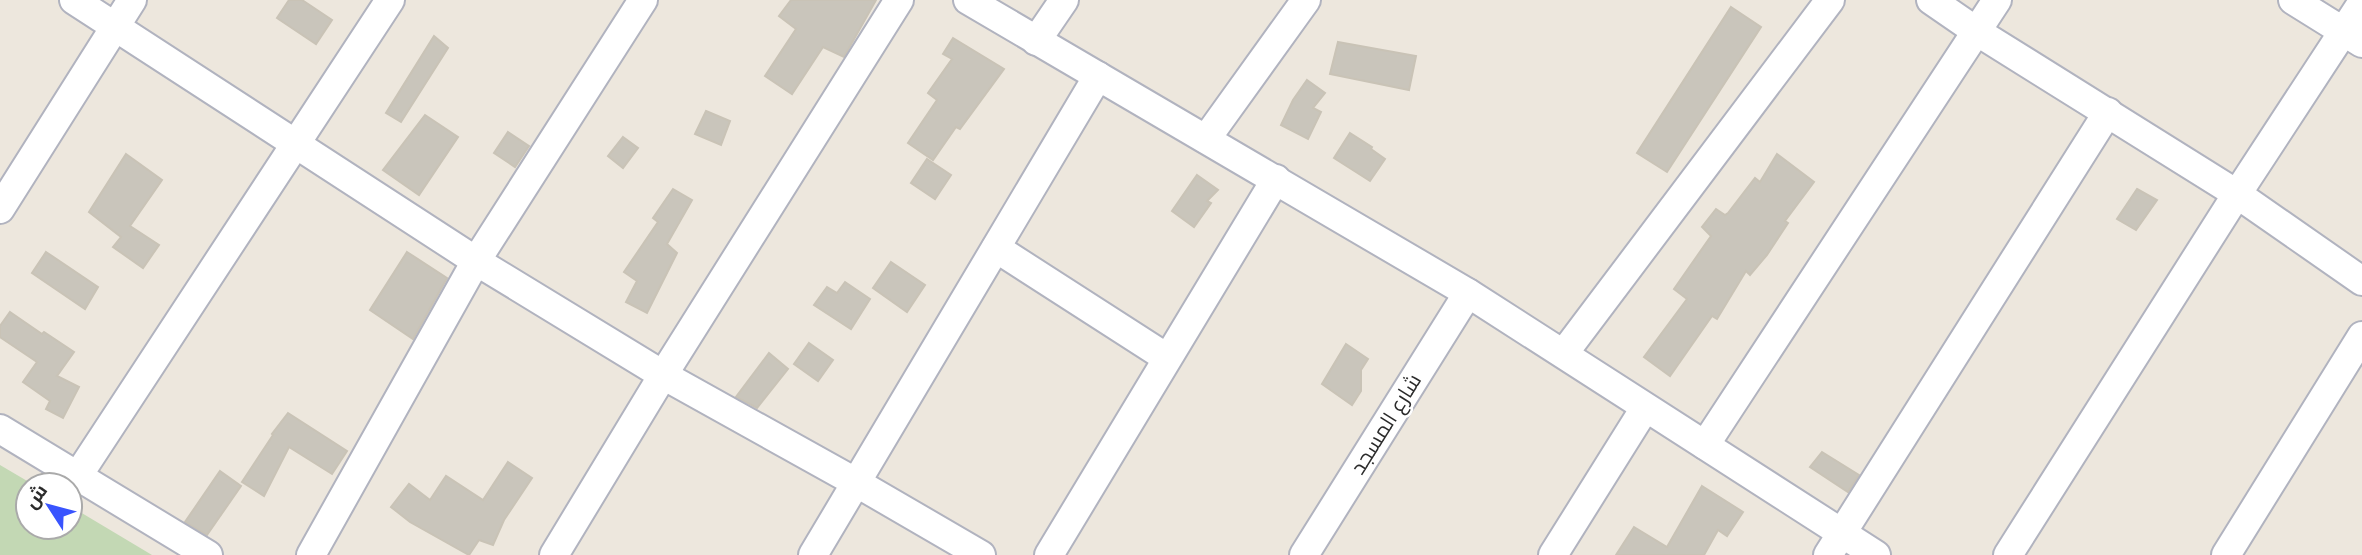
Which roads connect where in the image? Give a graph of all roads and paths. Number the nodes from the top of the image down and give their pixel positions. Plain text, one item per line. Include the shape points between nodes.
1 (74, 0) edge
2 (132, 0) edge
3 (390, 0) edge
4 (643, 0) edge
5 (899, 0) edge
6 (968, 0) edge
7 (1064, 0) edge
8 (1306, 0) edge
9 (1830, 0) edge
10 (1931, 0) edge
11 (1997, 0) edge
12 (2292, 0) edge
13 (2362, 4) edge
14 (116, 27) junction
15 (1976, 31) junction
16 (2353, 37) edge
17 (1036, 41) junction
18 (1098, 76) junction
19 (2108, 112) junction
20 (1206, 139) junction
21 (296, 144) junction
22 (1276, 179) junction
23 (2237, 194) junction
24 (0, 209) edge
25 (996, 248) junction
26 (476, 261) junction
27 (2362, 281) edge
28 (1468, 293) junction
29 (2362, 336) edge
30 (1564, 353) junction
31 (1167, 358) junction
32 (663, 375) junction
33 (1645, 408) junction
34 (0, 429) edge
35 (1705, 445) junction
36 (67, 471) edge
37 (81, 471) edge
38 (84, 481) edge
39 (858, 482) junction
40 (1835, 545) edge
41 (208, 555) edge
42 (311, 555) edge
43 (554, 555) edge
44 (813, 555) edge
45 (981, 555) edge
46 (1048, 555) edge
47 (1304, 555) edge
48 (1553, 555) edge
49 (1876, 555) edge
50 (2008, 555) edge
51 (2226, 555) edge

1 - 14 street
2 - 14 street
3 - 21 street
4 - 26 street
5 - 32 street
6 - 17 street
7 - 17 street
8 - 20 street
9 - 30 street
10 - 15 street
11 - 15 street
12 - 16 street
13 - 16 street
14 - 21 street
14 - 24 street
15 - 19 street
15 - 35 street
16 - 23 street
17 - 18 street
18 - 20 street
18 - 25 street
19 - 23 street
19 - 40 street
20 - 22 street
21 - 26 street
21 - 37 street
22 - 28 street
22 - 31 street
23 - 27 street
23 - 50 street
25 - 31 street
25 - 39 street
26 - 32 street
26 - 42 street
28 - 30 street
28 - 47 street, شارع المسجد
29 - 51 street
30 - 33 street
31 - 46 street
32 - 39 street
32 - 43 street
33 - 35 street
33 - 48 street
34 - 36 street
35 - 40 street
38 - 41 street
39 - 44 street
39 - 45 street
40 - 49 street

